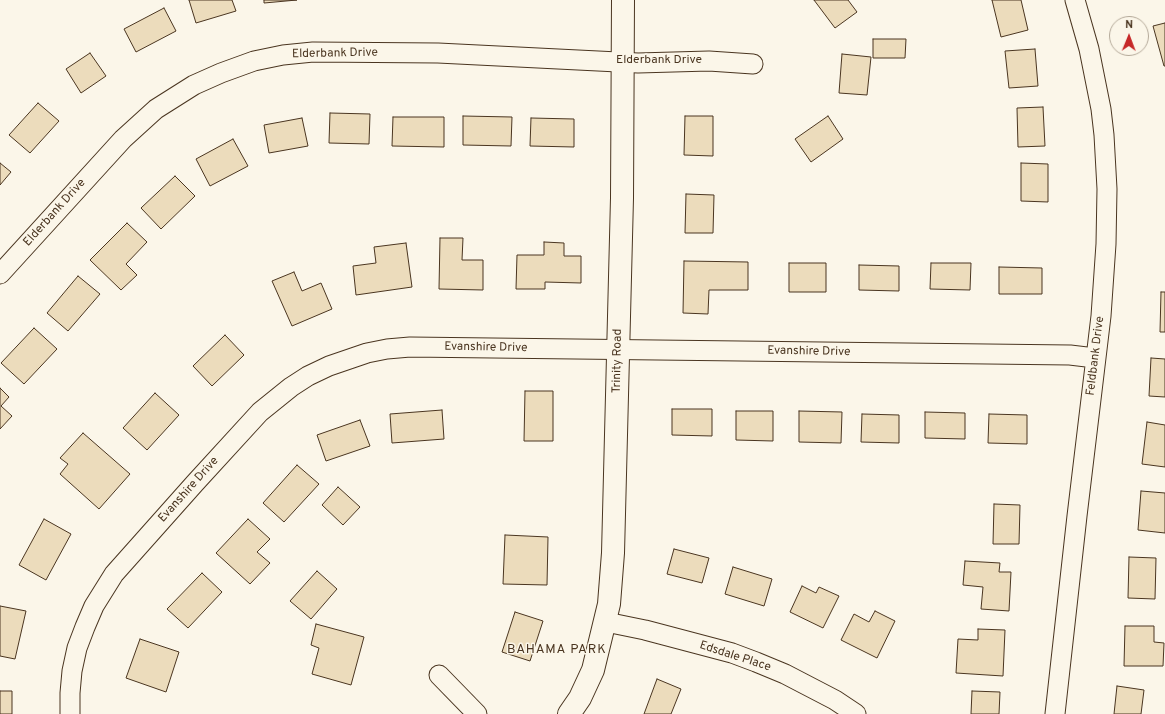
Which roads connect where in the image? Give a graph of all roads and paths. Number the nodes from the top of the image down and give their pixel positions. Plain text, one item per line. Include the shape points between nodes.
1 (623, 0) edge
2 (1075, 0) edge
3 (623, 62) junction
4 (753, 64) dead end
5 (0, 274) edge
6 (619, 350) junction
7 (1095, 358) junction
8 (606, 622) junction
9 (439, 675) dead end
10 (70, 714) edge
11 (477, 714) edge
12 (569, 714) edge
13 (856, 714) edge
14 (1055, 714) edge

1 - 3 street, Trinity Road
2 - 7 street, Feldbank Drive via 1089,49 1104,134 1106,244
3 - 4 street, Elderbank Drive via 709,61
3 - 5 street, Elderbank Drive via 438,54 313,52 254,61 194,85 156,109 123,139
3 - 6 street, Trinity Road
6 - 7 street, Evanshire Drive
6 - 8 street, Trinity Road via 613,553
6 - 10 street, Evanshire Drive via 410,347 367,353 329,366 291,387 260,412 114,574 94,606 77,648 72,671
7 - 14 street, Feldbank Drive
8 - 12 street, Trinity Road via 593,670
8 - 13 street, Edsdale Place via 645,630 756,662 835,700
9 - 11 street

